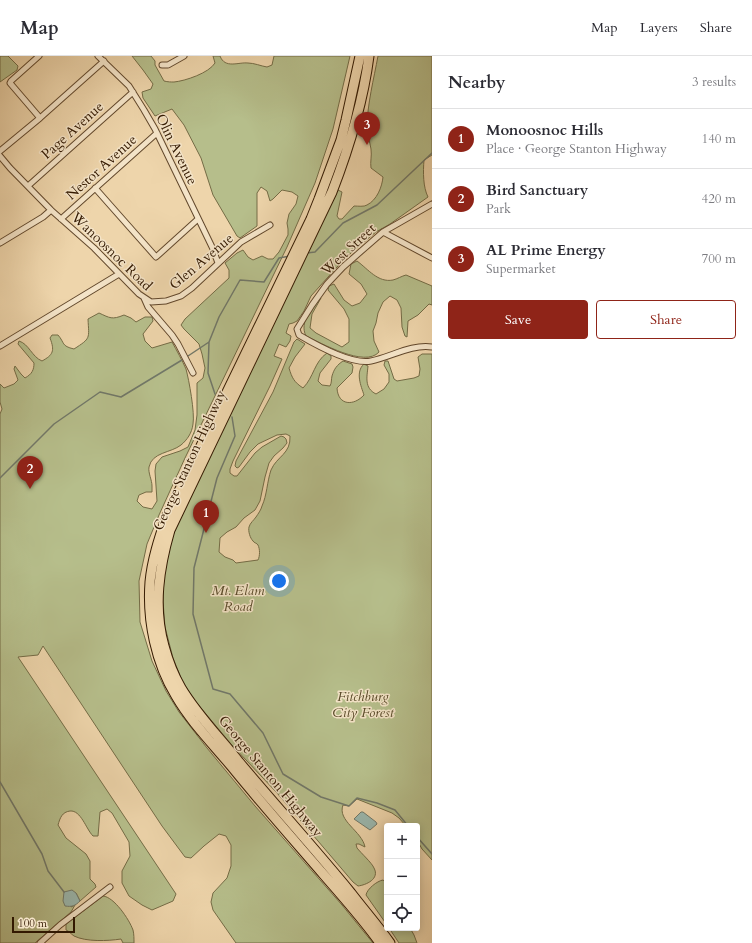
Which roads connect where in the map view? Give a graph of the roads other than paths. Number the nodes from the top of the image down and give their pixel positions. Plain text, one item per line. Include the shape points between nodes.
1 (39, 56) edge
2 (98, 56) edge
3 (184, 56) edge
4 (360, 56) edge
5 (368, 56) edge
6 (104, 61) junction
7 (162, 65) dead end
8 (133, 92) junction
9 (40, 118) junction
10 (157, 134) junction
11 (0, 151) edge
12 (0, 156) edge
13 (28, 186) junction
14 (95, 188) junction
15 (432, 204) edge
16 (51, 210) junction
17 (61, 219) junction
18 (198, 220) junction
19 (270, 224) dead end
20 (383, 232) junction
21 (0, 243) edge
22 (299, 252) junction
23 (432, 258) edge
24 (218, 263) junction
25 (119, 274) junction
26 (144, 298) junction
27 (0, 346) edge
28 (432, 347) edge
29 (193, 373) dead end
30 (110, 887) dead end
31 (40, 943) edge
32 (380, 943) edge
33 (390, 943) edge

1 - 9 street via 10,83
2 - 6 street, Olin Avenue
3 - 7 street via 168,65
4 - 22 highway, George Stanton Highway via 340,140
5 - 22 highway, George Stanton Highway via 363,92 347,151 332,192 308,242
6 - 8 street, Olin Avenue
6 - 9 street
8 - 10 street, Olin Avenue
8 - 13 street, Page Avenue
9 - 11 street
10 - 14 street, Nestor Avenue
10 - 18 street, Olin Avenue
12 - 13 street, Wanoosnoc Road
13 - 16 street, Wanoosnoc Road
14 - 17 street, Nestor Avenue
14 - 18 street via 156,257
15 - 20 street, West Street
16 - 17 street, Wanoosnoc Road
16 - 21 street
17 - 25 street, Wanoosnoc Road
18 - 24 street, Olin Avenue
19 - 24 street, Glen Avenue via 241,242
20 - 23 street
20 - 28 street, West Street via 327,284 297,329 299,335 341,355 363,362 398,352
22 - 32 highway, George Stanton Highway via 289,264 166,518 156,549 151,577 152,624 156,648 164,671 186,711
22 - 33 highway, George Stanton Highway via 170,530 159,578 160,628 171,666 190,702 329,866
24 - 26 street, Glen Avenue via 179,297 160,302 151,302
25 - 26 street, Wanoosnoc Road
25 - 27 street
26 - 29 street, Wanoosnoc Road via 148,307 178,344
30 - 31 street

